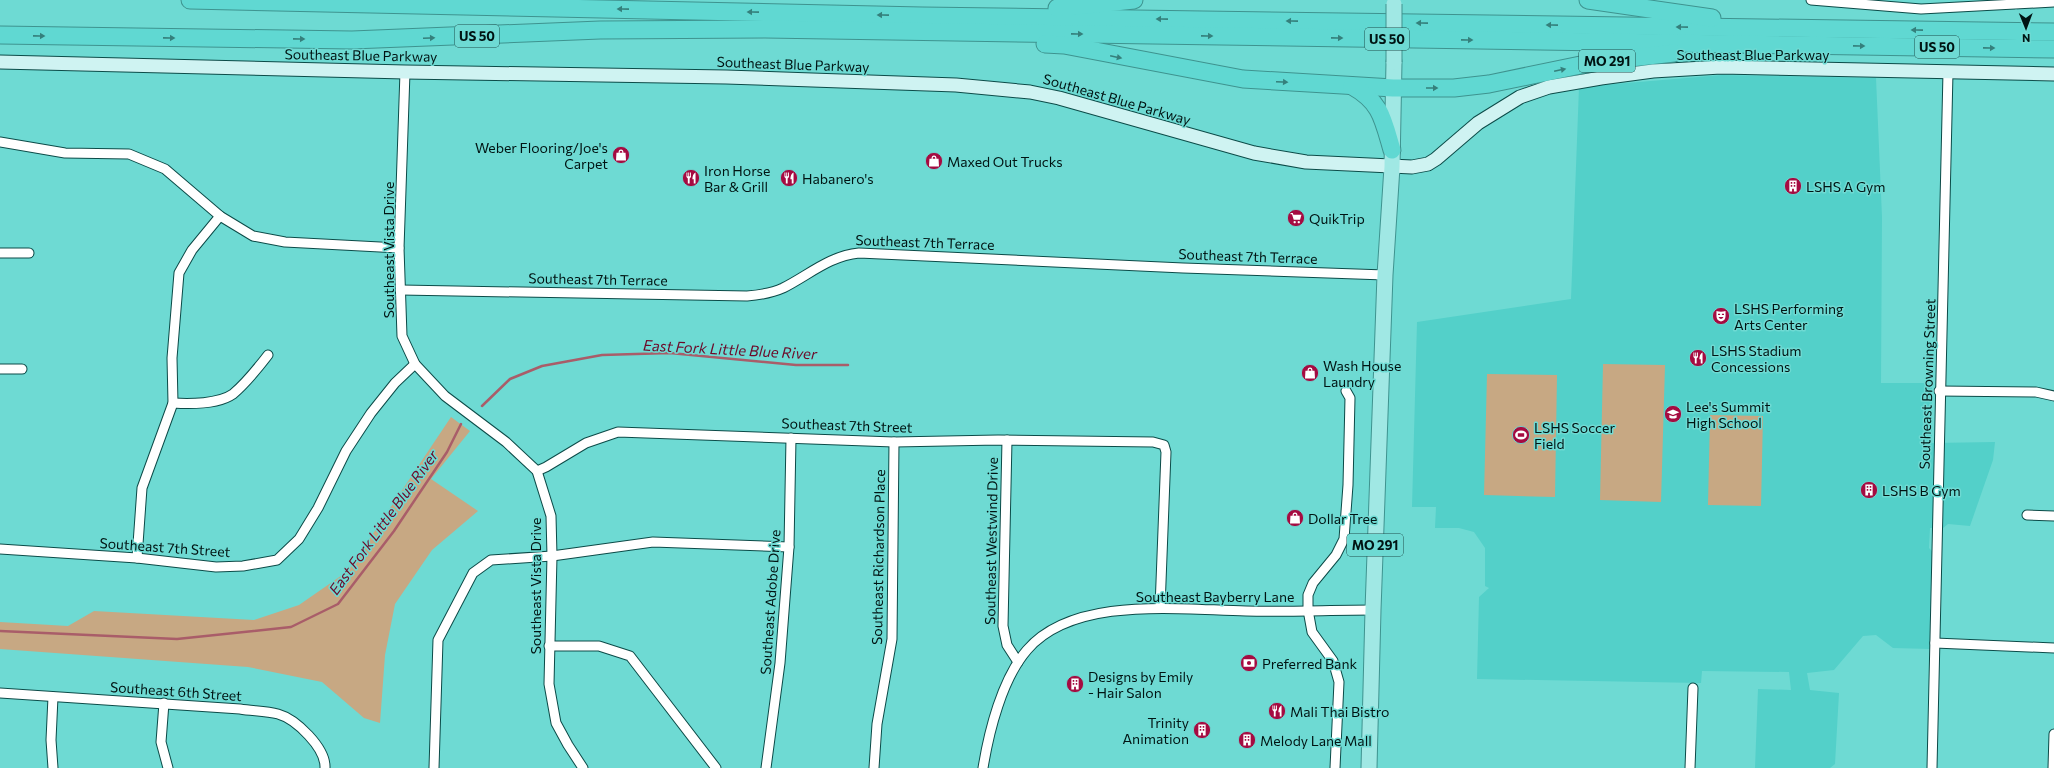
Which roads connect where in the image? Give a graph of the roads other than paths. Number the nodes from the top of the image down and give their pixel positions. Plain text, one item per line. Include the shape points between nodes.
1 (190, 0) edge
2 (1134, 0) edge
3 (1588, 0) edge
4 (1811, 0) edge
5 (1394, 2) edge
6 (2054, 2) edge
7 (1994, 3) edge
8 (922, 16) junction
9 (1833, 28) junction
10 (954, 32) junction
11 (2054, 32) edge
12 (0, 35) edge
13 (1820, 46) junction
14 (2054, 49) edge
15 (0, 62) edge
16 (405, 72) junction
17 (1948, 72) junction
18 (2054, 74) edge
19 (1352, 86) junction
20 (1393, 88) junction
21 (0, 142) edge
22 (1392, 150) junction
23 (1392, 167) junction
24 (220, 216) junction
25 (399, 248) junction
26 (0, 252) edge
27 (29, 253) dead end
28 (1385, 275) junction
29 (400, 290) junction
30 (268, 355) dead end
31 (415, 364) junction
32 (0, 369) edge
33 (22, 369) dead end
34 (1346, 391) dead end
35 (1940, 391) junction
36 (2054, 396) edge
37 (173, 403) junction
38 (791, 438) junction
39 (1007, 440) junction
40 (894, 442) junction
41 (537, 471) junction
42 (2027, 515) dead end
43 (2054, 516) edge
44 (789, 547) junction
45 (0, 549) edge
46 (552, 556) junction
47 (137, 558) junction
48 (1160, 608) junction
49 (1308, 610) junction
50 (1373, 610) junction
51 (1935, 643) junction
52 (549, 646) junction
53 (2054, 648) edge
54 (1018, 662) junction
55 (1693, 688) dead end
56 (0, 693) edge
57 (53, 697) junction
58 (164, 703) junction
59 (2054, 734) edge
60 (325, 766) edge
61 (53, 768) edge
62 (168, 768) edge
63 (434, 768) edge
64 (583, 768) edge
65 (716, 768) edge
66 (766, 768) edge
67 (874, 768) edge
68 (983, 768) edge
69 (1335, 768) edge
70 (1370, 768) edge
71 (1690, 768) edge
72 (1932, 768) edge
73 (2053, 768) edge

8 -> 1 highway, US 50
2 - 8 highway via 1065,8 938,9
3 - 9 highway via 1715,19 1826,22
4 - 7 street via 1921,9
5 - 20 main road, bridge
6 - 7 street
9 -> 8 highway, US 50
11 -> 9 highway, US 50
12 -> 10 highway, US 50 via 352,40 608,30
10 -> 13 highway, US 50
10 -> 19 highway via 967,38 1064,46 1243,80
13 -> 14 highway, US 50
20 -> 13 highway, MO 291 via 1454,88 1489,84 1595,62 1666,54 1721,50 1812,52
15 - 16 street, Southeast Blue Parkway
16 - 23 street, Southeast Blue Parkway via 726,78 986,87 1074,101 1254,153 1306,162
16 - 25 street, Southeast Vista Drive
17 - 18 street, Southeast Blue Parkway
17 - 23 street, Southeast Blue Parkway via 1721,67 1653,71 1594,79 1520,97 1478,123 1428,164
17 - 35 street, Southeast Browning Street
19 - 20 highway
19 - 22 highway via 1367,94 1374,102 1382,117
20 - 22 main road, MO 291
21 - 24 street via 65,153 129,154 165,170
22 - 23 main road, MO 291
23 - 28 main road, MO 291
24 - 25 street via 253,236 285,242
24 - 37 street via 192,250 179,273 172,358
25 - 29 street, Southeast Vista Drive
26 - 27 street
28 - 29 street, Southeast 7th Terrace via 859,253 833,259 783,288 747,296
28 - 50 main road, MO 291
29 - 31 street, Southeast Vista Drive via 402,336
30 - 37 street via 232,395 192,404
31 - 41 street, Southeast Vista Drive via 445,396 494,432
31 - 47 street, Southeast 7th Street via 395,383 371,413 346,451 303,533 277,560 243,566 216,567
32 - 33 street
34 - 49 street via 1350,398 1346,532 1341,547 1313,583 1308,595
35 - 36 street via 2036,392
35 - 51 street, Southeast Browning Street
37 - 47 street via 142,488
38 - 40 street, Southeast 7th Street
38 - 41 street, Southeast 7th Street via 618,432 586,443
38 - 44 street, Southeast Adobe Drive
39 - 40 street, Southeast 7th Street
39 - 48 street, Southeast 7th Street via 1153,442 1164,445 1167,459
39 - 54 street, Southeast Westwind Drive via 1003,626 1006,645
40 - 67 street, Southeast Richardson Place via 892,639 877,724
41 - 46 street, Southeast Vista Drive via 551,516
42 - 43 street
44 - 46 street via 653,542
44 - 66 street, Southeast Adobe Drive via 780,663
45 - 47 street, Southeast 7th Street
46 - 52 street, Southeast Vista Drive
46 - 63 street via 491,560 473,574 438,640
48 - 49 street, Southeast Bayberry Lane
48 - 54 street, Southeast Bayberry Lane via 1099,614 1069,622 1037,640
49 - 50 street, Southeast Bayberry Lane
49 - 69 street via 1312,632 1333,661 1338,682
50 - 70 main road, MO 291
51 - 53 street
51 - 72 street, Southeast Browning Street
52 - 64 street, Southeast Vista Drive via 549,684 556,723
52 - 65 street via 599,646 630,656
54 - 68 street, Southeast Bayberry Lane via 995,713
55 - 71 street
56 - 57 street, Southeast 6th Street
57 - 58 street, Southeast 6th Street
57 - 61 street
58 - 60 street, Southeast 6th Street via 279,714 297,724 309,736 317,746
58 - 62 street via 161,742
59 - 73 street

